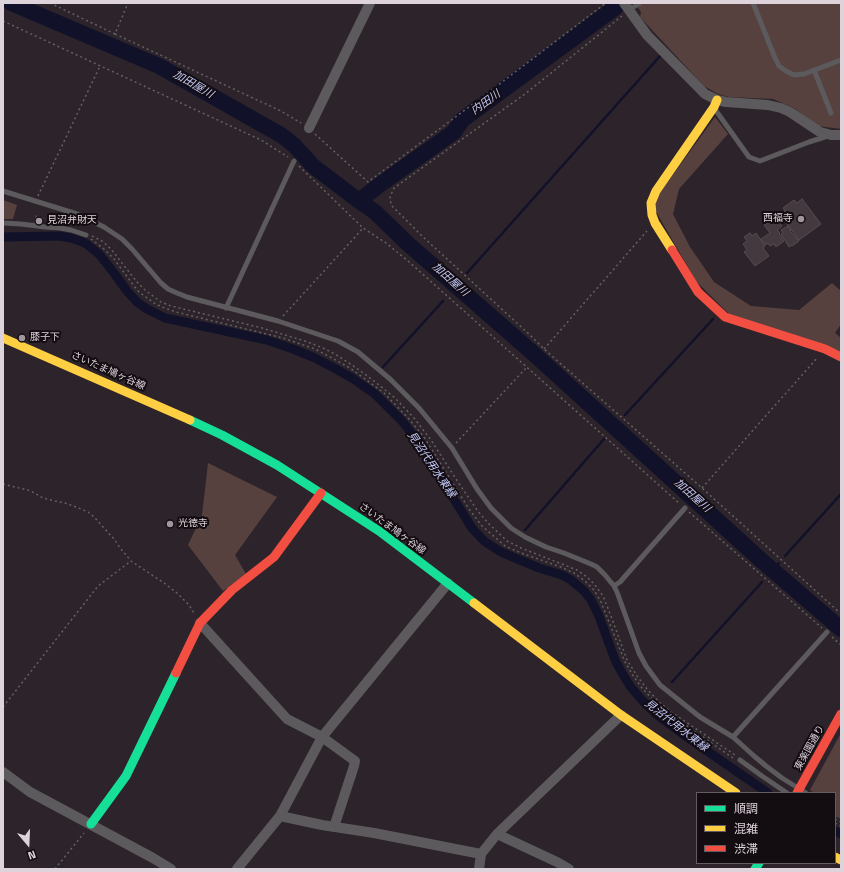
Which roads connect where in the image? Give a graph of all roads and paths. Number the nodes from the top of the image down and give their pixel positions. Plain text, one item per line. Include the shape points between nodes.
1 (50, 3) edge
2 (128, 3) edge
3 (370, 3) edge
4 (606, 3) edge
5 (640, 3) edge
6 (753, 3) edge
7 (627, 6) edge
8 (3, 21) edge
9 (115, 34) junction
10 (841, 60) edge
11 (100, 66) junction
12 (814, 70) junction
13 (715, 104) junction
14 (831, 113) dead end
15 (309, 128) junction
16 (836, 135) edge
17 (294, 161) junction
18 (3, 191) edge
19 (35, 201) junction
20 (3, 223) edge
21 (655, 223) junction
22 (362, 228) junction
23 (86, 235) junction
24 (226, 308) junction
25 (278, 321) junction
26 (3, 338) edge
27 (544, 349) junction
28 (825, 349) junction
29 (841, 357) edge
30 (452, 448) junction
31 (3, 484) edge
32 (702, 488) junction
33 (321, 493) junction
34 (685, 508) dead end
35 (131, 562) junction
36 (448, 584) junction
37 (614, 586) junction
38 (841, 613) edge
39 (200, 623) junction
40 (827, 632) dead end
41 (3, 707) edge
42 (841, 714) edge
43 (621, 715) junction
44 (322, 737) junction
45 (733, 737) junction
46 (740, 760) junction
47 (3, 772) edge
48 (734, 792) edge
49 (787, 792) edge
50 (801, 792) edge
51 (280, 816) junction
52 (91, 824) junction
53 (334, 827) junction
54 (497, 834) junction
55 (481, 854) junction
56 (555, 866) edge
57 (55, 869) edge
58 (172, 869) edge
59 (237, 869) edge
60 (479, 869) edge
61 (569, 869) edge

1 - 9 path
2 - 9 path
3 - 15 street
4 - 15 path via 368,182
5 - 7 lane
6 - 12 lane via 779,66 794,75
7 - 13 street via 647,35
7 - 27 path via 525,94 394,188 390,197 391,205 422,236
8 - 11 path
9 - 15 path via 281,111
10 - 12 lane
11 - 17 path via 261,140
11 - 19 path
12 - 14 lane
13 - 16 street via 726,102 781,108 820,132
13 - 16 lane via 749,157 760,161 809,142
13 - 21 street via 656,191 651,208
17 - 22 path
17 - 24 lane
18 - 19 lane
19 - 24 lane via 77,214 104,226 122,239 168,289
20 - 23 lane via 60,228
21 - 27 path
21 - 28 street via 698,292 725,317
22 - 25 path
22 - 30 path via 408,261 527,367
23 - 46 path via 104,249 139,292 154,303 315,349 350,368 384,393 424,437 482,526 505,546 561,567 585,581 601,602 625,662 642,688 668,713
23 - 46 path via 102,241 137,282 166,305 305,341 335,354 374,381 395,398 418,423 477,510 507,542 577,570 595,585 603,596 628,660 637,676 659,702
24 - 25 lane
25 - 30 lane via 338,341 358,352 419,408
26 - 33 street, さいたま鳩ヶ谷線 via 222,435
27 - 32 path
28 - 29 street
28 - 32 path
30 - 37 lane via 491,508 511,528 546,547 591,564
31 - 35 path via 31,491 43,498 88,512 114,539
32 - 38 path
33 - 36 street, さいたま鳩ヶ谷線 via 379,531
33 - 39 street via 274,557 232,590
34 - 37 lane
35 - 39 path via 177,593 189,605
35 - 41 path via 98,586
36 - 43 street, さいたま鳩ヶ谷線
36 - 44 street
37 - 45 lane via 639,654 660,685 700,717
39 - 44 street via 287,719
39 - 52 street via 126,776
40 - 45 lane
42 - 50 street, 東楽園通り
43 - 48 street, さいたま鳩ヶ谷線
43 - 54 street
44 - 51 street
44 - 53 street via 355,761
45 - 50 lane
46 - 49 lane
47 - 52 street via 30,792
51 - 53 street
51 - 59 street
52 - 57 path
52 - 58 street
53 - 55 street
54 - 55 street
54 - 56 street
55 - 60 street
56 - 61 street

